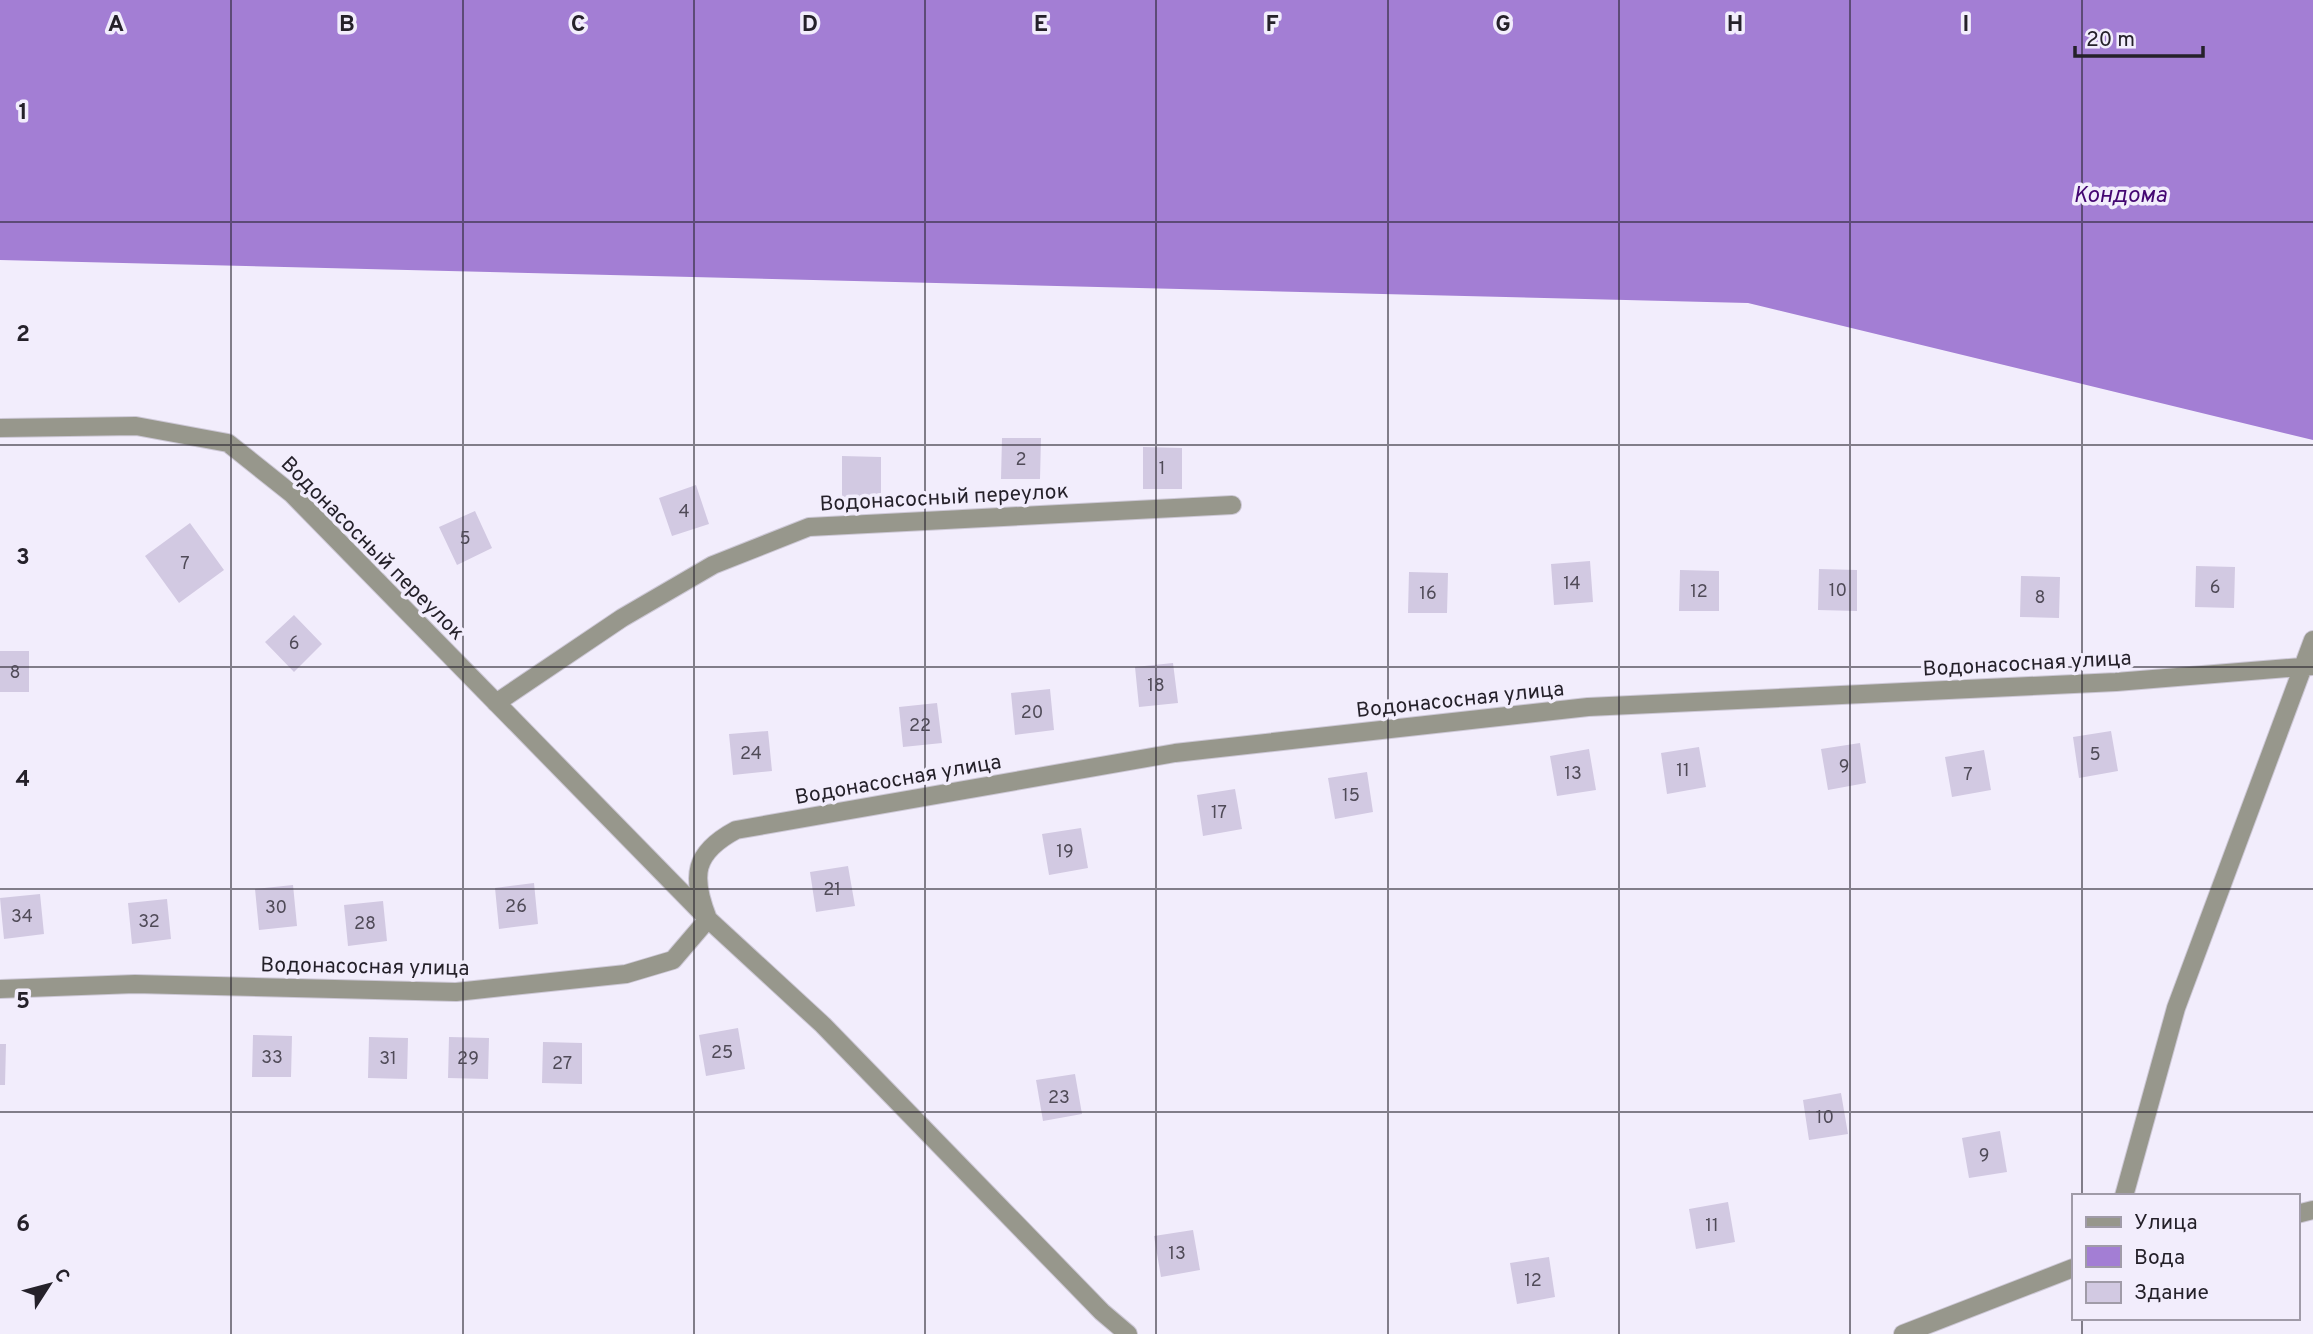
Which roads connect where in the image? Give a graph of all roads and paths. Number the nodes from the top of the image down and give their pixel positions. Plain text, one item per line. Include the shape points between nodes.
1 (0, 428) edge
2 (1232, 505) dead end
3 (2313, 640) edge
4 (2309, 666) edge
5 (496, 703) junction
6 (708, 919) junction
7 (0, 989) edge
8 (2125, 1194) edge
9 (2072, 1268) edge
10 (1128, 1334) edge
11 (1903, 1334) edge

1 - 5 street, Водонасосный переулок via 136,426 229,443 292,494
2 - 5 street, Водонасосный переулок via 808,527 713,565 622,618
3 - 4 street
4 - 6 street, Водонасосная улица via 2116,682 1588,707 1175,753 736,830 717,840 696,872 696,890
4 - 8 street via 2176,1008
5 - 6 street, Водонасосный переулок
6 - 7 street, Водонасосная улица via 673,960 626,974 456,992 135,984
6 - 10 street, Водонасосная улица via 823,1025
9 - 11 street

